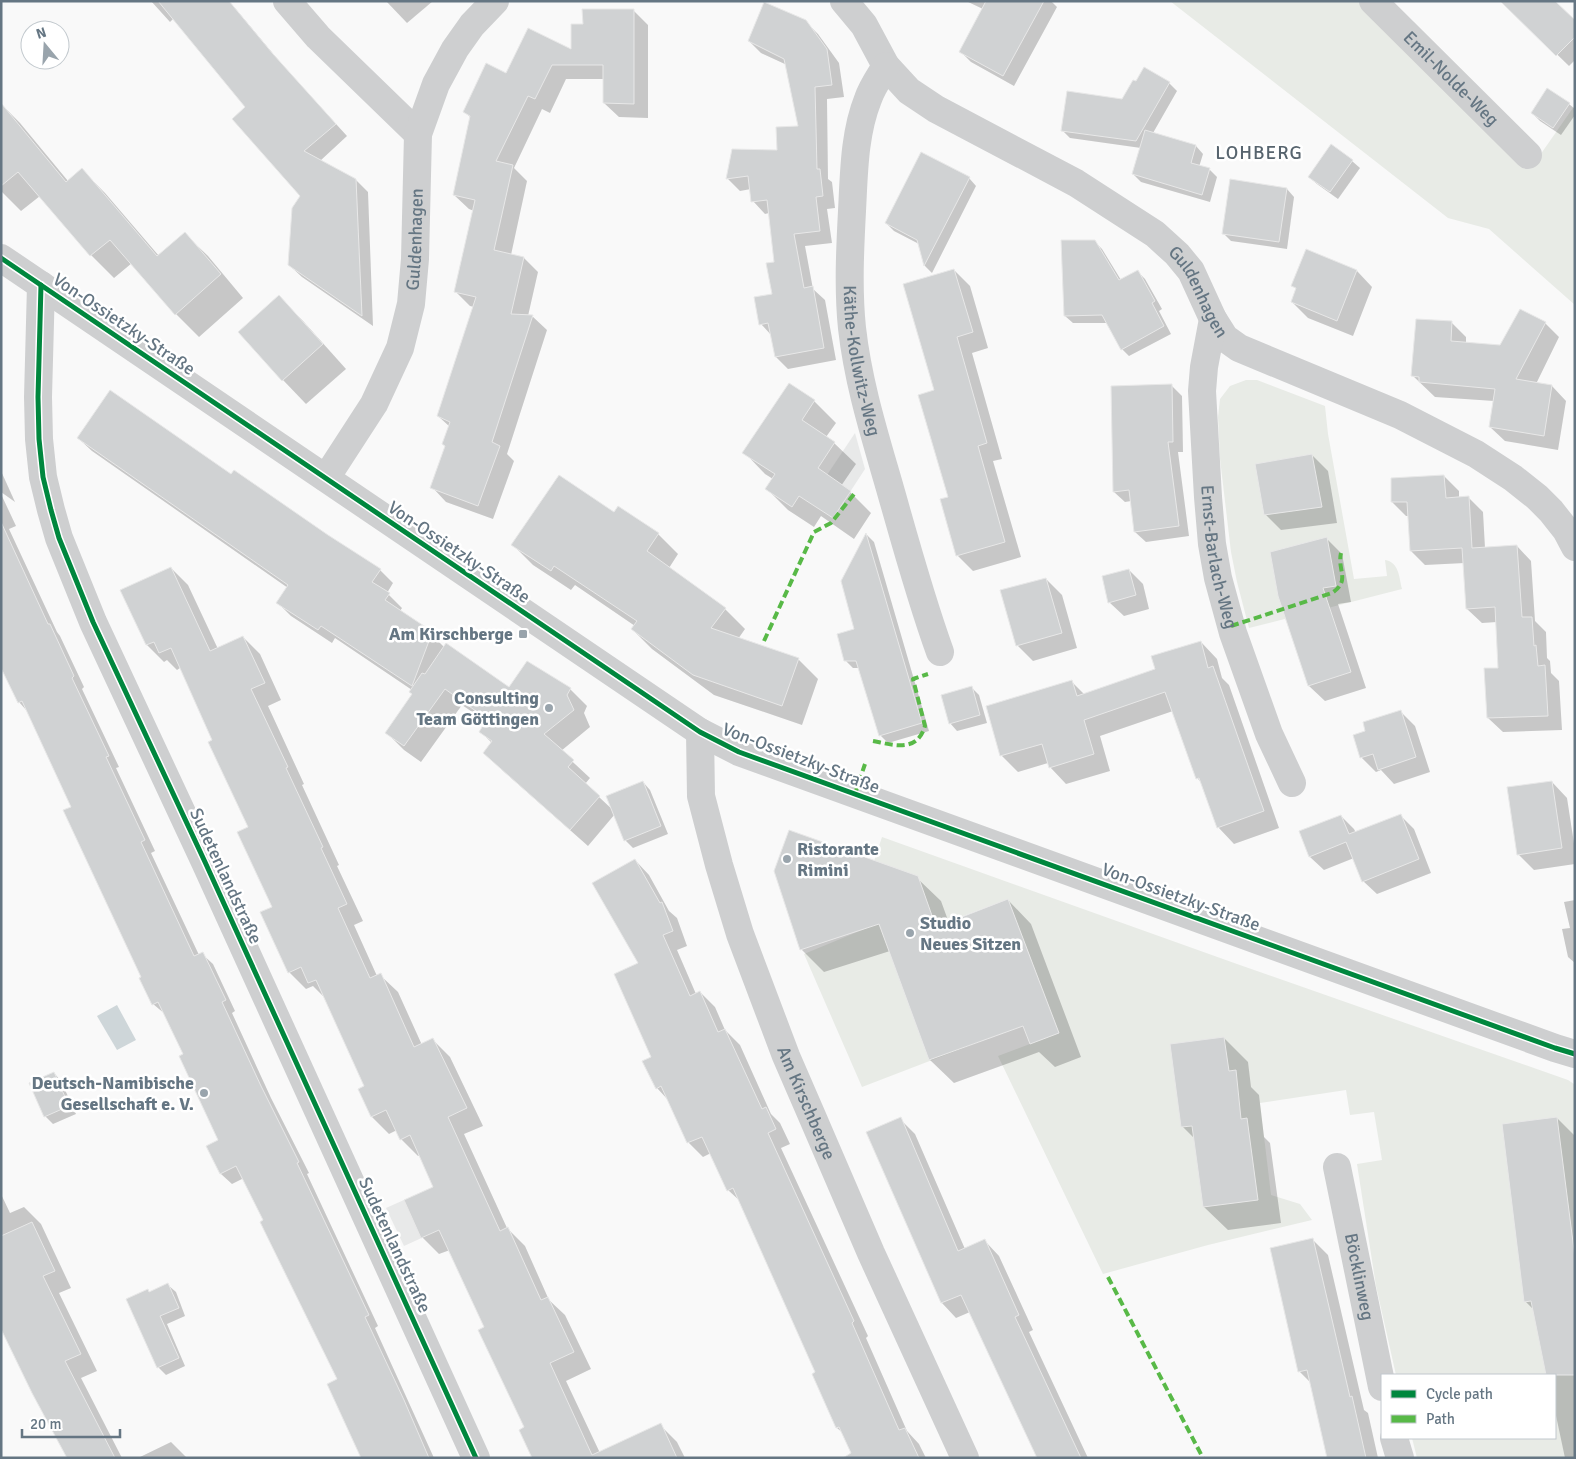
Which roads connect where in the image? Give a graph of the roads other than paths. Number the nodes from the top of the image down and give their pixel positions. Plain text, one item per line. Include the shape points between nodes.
1 (287, 1) edge
2 (495, 1) edge
3 (844, 1) edge
4 (1373, 1) edge
5 (886, 66) junction
6 (418, 134) junction
7 (1528, 155) dead end
8 (1, 258) edge
9 (41, 285) junction
10 (1213, 319) junction
11 (326, 478) junction
12 (1575, 547) edge
13 (940, 652) dead end
14 (700, 732) junction
15 (1292, 783) dead end
16 (1575, 1054) edge
17 (1337, 1167) dead end
18 (1381, 1382) edge
19 (1394, 1439) edge
20 (476, 1458) edge
21 (965, 1458) edge
22 (1400, 1458) edge

1 - 6 street via 318,37
2 - 6 street, Guldenhagen via 455,49 436,84
3 - 5 street, Guldenhagen via 864,25
4 - 7 street, Emil-Nolde-Weg
5 - 10 street, Guldenhagen via 909,91 936,109 1076,184 1155,234 1191,271
5 - 13 street, Käthe-Kollwitz-Weg via 868,98 854,166 850,247 852,326 864,400
6 - 11 street, Guldenhagen via 416,259 411,304 400,348 374,404
8 - 9 street, Von-Ossietzky-Straße
9 - 11 street, Von-Ossietzky-Straße
9 - 20 street, Sudetenlandstraße via 39,439 43,477 59,538 93,622
10 - 12 street, Guldenhagen via 1225,338 1239,348 1400,415 1476,454 1537,497 1566,530
10 - 15 street, Ernst-Barlach-Weg via 1202,391 1212,544 1233,633 1268,734
11 - 14 street, Von-Ossietzky-Straße
14 - 16 street, Von-Ossietzky-Straße via 774,765
14 - 21 street, Am Kirschberge via 701,796 740,934 786,1056
17 - 18 street, Böcklinweg
19 - 22 street

